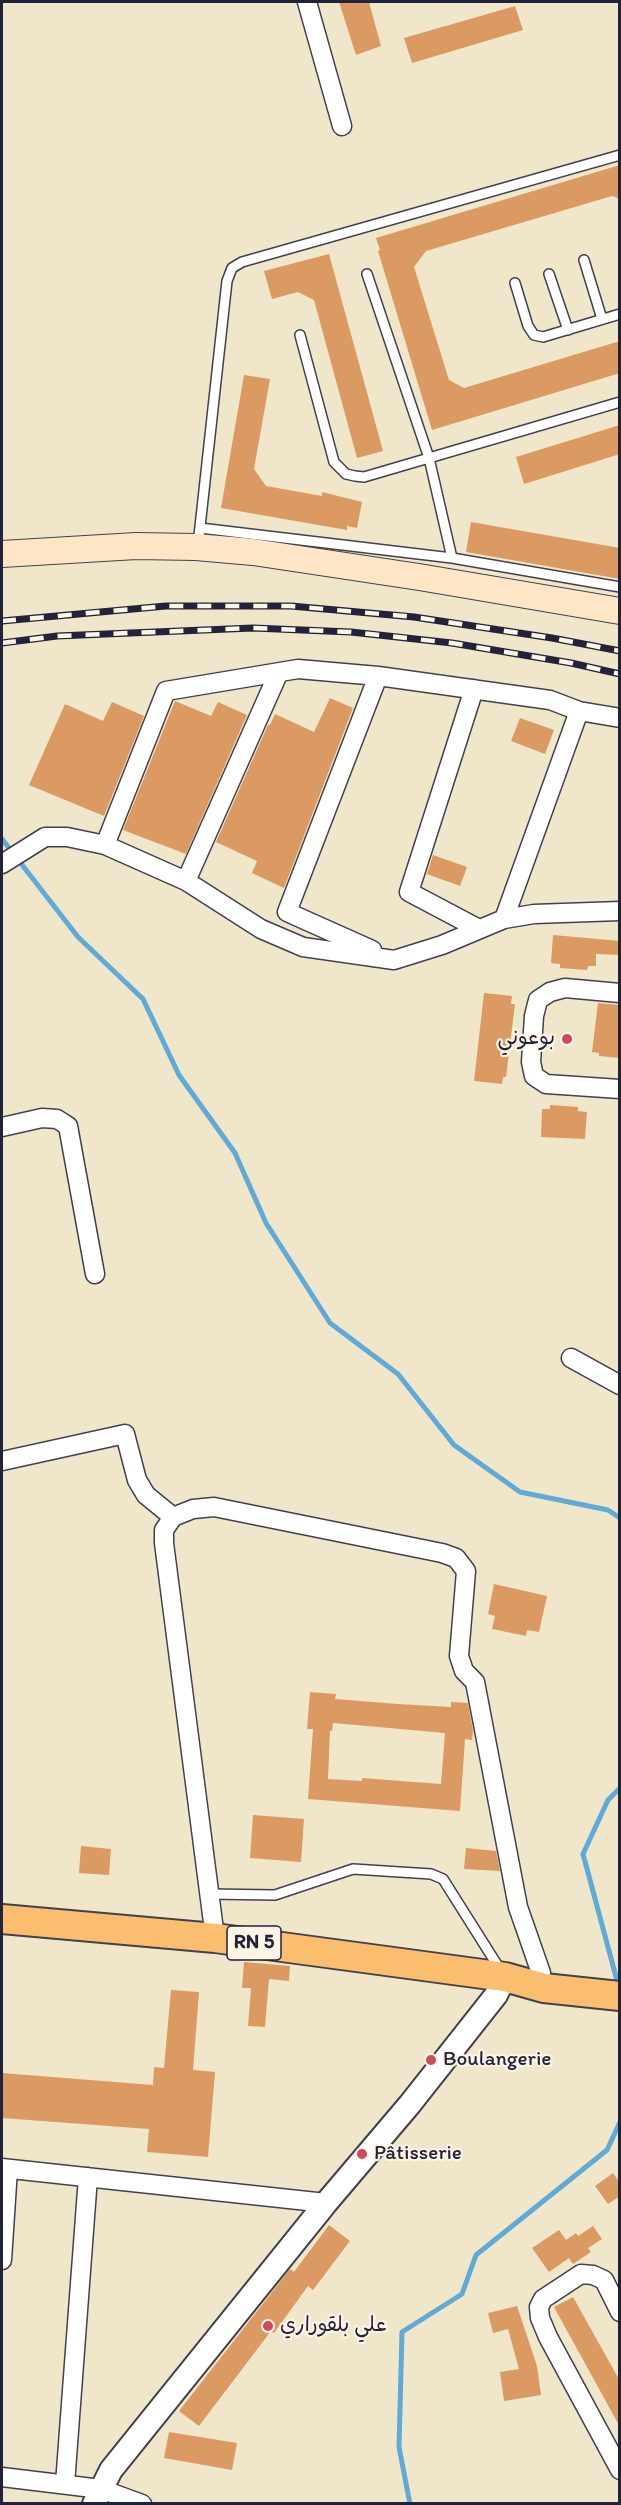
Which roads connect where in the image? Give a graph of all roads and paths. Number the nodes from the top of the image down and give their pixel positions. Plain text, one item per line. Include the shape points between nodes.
1 (307, 2) edge
2 (342, 126) dead end
3 (620, 155) edge
4 (584, 260) dead end
5 (367, 274) dead end
6 (549, 274) dead end
7 (515, 284) dead end
8 (620, 314) edge
9 (602, 319) junction
10 (568, 330) junction
11 (300, 335) dead end
12 (620, 402) edge
13 (429, 458) junction
14 (199, 537) junction
15 (2, 554) edge
16 (452, 558) junction
17 (620, 587) edge
18 (620, 611) edge
19 (278, 674) junction
20 (378, 676) junction
21 (474, 689) junction
22 (579, 711) junction
23 (620, 718) edge
24 (105, 845) junction
25 (2, 864) edge
26 (186, 881) junction
27 (620, 911) edge
28 (504, 919) junction
29 (479, 929) junction
30 (394, 960) junction
31 (620, 993) edge
32 (620, 1089) edge
33 (2, 1127) edge
34 (95, 1274) dead end
35 (571, 1358) dead end
36 (620, 1385) edge
37 (2, 1461) edge
38 (173, 1517) junction
39 (208, 1894) junction
40 (2, 1919) edge
41 (215, 1938) junction
42 (541, 1973) junction
43 (505, 1977) junction
44 (620, 1977) edge
45 (579, 1983) junction
46 (620, 1996) edge
47 (5, 2169) edge
48 (88, 2178) junction
49 (326, 2203) junction
50 (2, 2260) edge
51 (620, 2312) edge
52 (620, 2470) edge
53 (2, 2477) edge
54 (65, 2484) junction
55 (97, 2496) edge
56 (142, 2504) edge

1 - 2 street
3 - 14 lane via 232,268 226,281
4 - 9 lane
5 - 13 lane
6 - 10 lane
7 - 10 lane via 534,335 543,337
8 - 9 lane
9 - 10 lane
11 - 13 lane via 334,462 340,469 364,477
12 - 13 lane
13 - 16 lane
14 - 15 main road via 136,546
14 - 16 lane
14 - 18 main road via 253,552
16 - 17 lane
19 - 20 street via 298,669
19 - 24 street via 166,691
19 - 26 street
20 - 21 street
20 - 30 street via 287,912
21 - 22 street via 550,700
21 - 29 street via 409,892
22 - 23 street
22 - 28 street
24 - 25 street via 45,837
24 - 26 street
26 - 30 street via 261,929 303,947
27 - 28 street
28 - 29 street
29 - 30 street
31 - 32 street via 565,988 538,1000 531,1062 534,1076 546,1084
33 - 34 street via 42,1118 57,1119 68,1126
35 - 36 street
37 - 38 street via 125,1434 137,1480 146,1495
38 - 39 street via 164,1530 164,1543
38 - 42 street via 193,1509 214,1507 456,1558 466,1571 459,1656 464,1671 475,1682 518,1907
39 - 41 street
39 - 43 lane via 275,1895 353,1869 431,1874 442,1879
40 - 41 main road, RN 5
41 - 43 main road, RN 5
42 - 43 main road, RN 5
42 - 45 main road, RN 5
43 - 45 main road, RN 5 via 544,1988
43 - 49 street via 489,2004 410,2104
44 - 45 main road, RN 5
45 - 46 main road, RN 5
47 - 48 street
47 - 50 street
48 - 49 street
48 - 54 street
49 - 55 street via 111,2470
51 - 52 street via 604,2280 581,2274 543,2299 539,2307 548,2337
53 - 54 street
54 - 55 street
55 - 56 street

